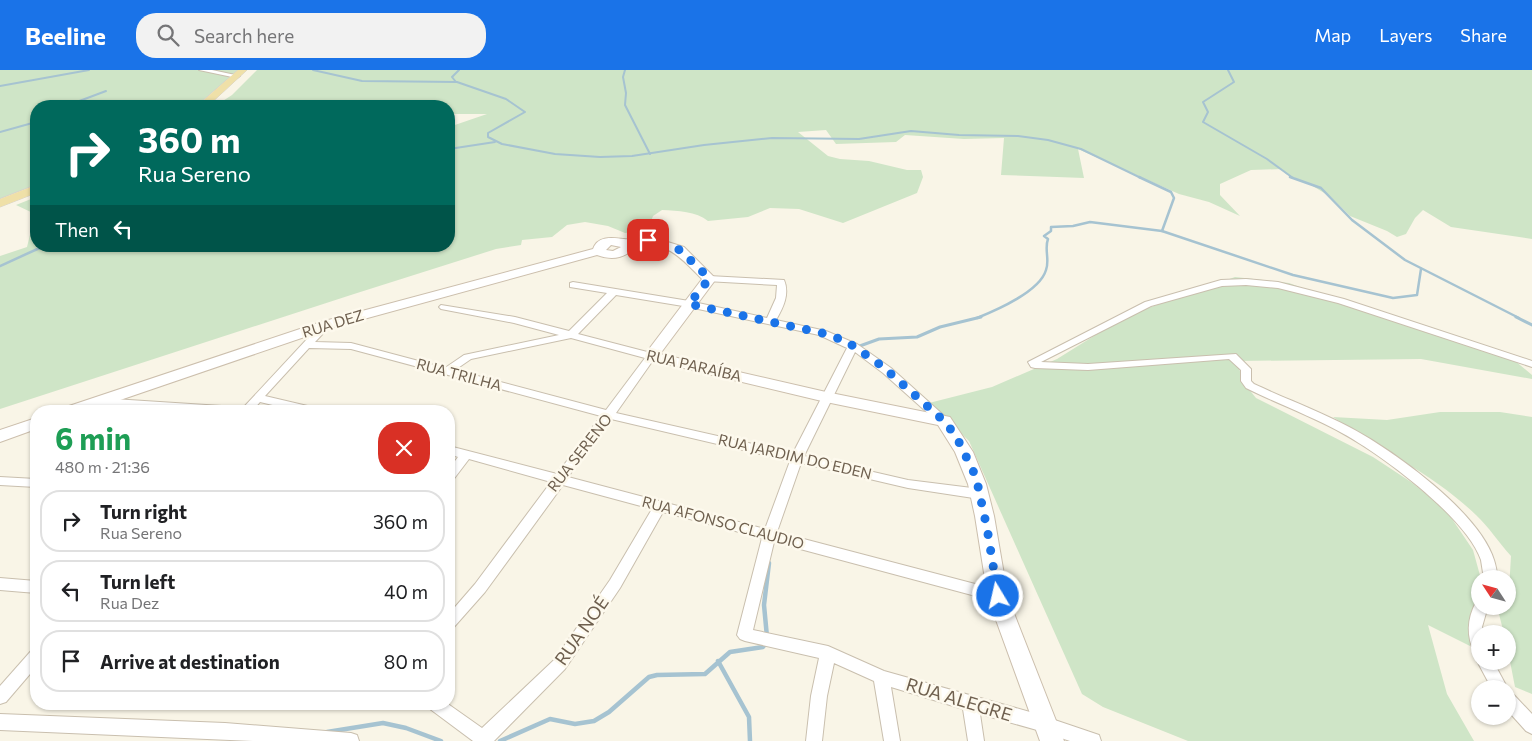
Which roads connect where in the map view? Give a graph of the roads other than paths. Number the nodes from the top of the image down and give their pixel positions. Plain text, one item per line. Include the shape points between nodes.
1 (202, 70) edge
2 (252, 70) edge
3 (240, 73) edge
4 (209, 100) edge
5 (217, 100) edge
6 (30, 191) edge
7 (30, 196) edge
8 (0, 203) edge
9 (0, 208) edge
10 (709, 279) junction
11 (574, 285) dead end
12 (614, 292) junction
13 (689, 304) junction
14 (444, 307) dead end
15 (770, 322) junction
16 (326, 325) junction
17 (571, 335) junction
18 (306, 344) junction
19 (853, 346) junction
20 (651, 356) junction
21 (1532, 364) edge
22 (446, 372) junction
23 (826, 397) junction
24 (258, 398) junction
25 (98, 402) junction
26 (89, 405) edge
27 (144, 405) edge
28 (252, 405) edge
29 (287, 405) edge
30 (610, 415) junction
31 (944, 421) junction
32 (30, 426) edge
33 (0, 436) edge
34 (455, 452) edge
35 (466, 456) junction
36 (798, 457) junction
37 (455, 470) edge
38 (559, 479) junction
39 (0, 481) edge
40 (30, 483) edge
41 (980, 494) junction
42 (660, 506) junction
43 (769, 535) junction
44 (1490, 570) edge
45 (0, 584) edge
46 (30, 586) edge
47 (998, 596) junction
48 (455, 616) edge
49 (828, 653) junction
50 (30, 663) edge
51 (880, 677) junction
52 (0, 697) edge
53 (970, 703) junction
54 (1516, 709) edge
55 (444, 710) edge
56 (0, 722) edge
57 (1532, 726) edge
58 (1050, 733) edge
59 (279, 738) edge
60 (484, 740) edge
61 (351, 741) edge
62 (814, 741) edge
63 (892, 741) edge
64 (976, 741) edge
65 (1093, 741) edge

1 - 3 street
2 - 5 main road
3 - 4 main road
6 - 8 main road
7 - 9 main road
10 - 13 street, RUA SERENO
10 - 15 street via 781,282 781,299
10 - 16 street, RUA DEZ via 680,250 648,240 624,243 627,248 620,253 608,255 599,251
11 - 12 street
12 - 13 street
12 - 17 street
13 - 15 street
13 - 20 street, RUA SERENO
14 - 17 street, RUA PARAÍBA via 515,320
15 - 19 street via 822,333
16 - 18 street
16 - 25 street, RUA DEZ
17 - 20 street, RUA PARAÍBA
17 - 22 street via 468,357
18 - 22 street, RUA TRILHA via 351,346
18 - 24 street
19 - 23 street
19 - 31 street via 882,366
20 - 23 street, RUA PARAÍBA
20 - 30 street, RUA SERENO
21 - 44 street via 1333,299 1278,285 1246,282 1221,283 1148,304 1032,362 1035,365 1088,367 1232,356 1246,369 1246,381 1250,386 1369,443 1444,501 1478,542
22 - 30 street, RUA TRILHA
23 - 31 street, RUA PARAÍBA
23 - 36 street
24 - 28 street
24 - 29 street
25 - 26 street, RUA DEZ
25 - 27 street
30 - 36 street, RUA JARDIM DO EDEN
30 - 38 street, RUA SERENO
31 - 41 street via 956,436 970,464
32 - 33 street
34 - 35 street, RUA AFONSO CLAUDIO
35 - 37 street
35 - 38 street, RUA AFONSO CLAUDIO
36 - 41 street, RUA JARDIM DO EDEN via 908,484
36 - 43 street
38 - 42 street, RUA AFONSO CLAUDIO
38 - 48 street, RUA SERENO via 478,591
39 - 40 street
41 - 47 street
42 - 43 street, RUA AFONSO CLAUDIO
42 - 60 street, RUA NOÉ via 615,584 560,664
43 - 47 street, RUA AFONSO CLAUDIO
43 - 49 street, RUA ALEGRE via 745,635
45 - 46 street
47 - 58 street
49 - 51 street, RUA ALEGRE
49 - 62 street
50 - 52 street
51 - 53 street, RUA ALEGRE
51 - 63 street
53 - 58 street, RUA ALEGRE
53 - 64 street
54 - 57 street
55 - 60 street
56 - 59 street
58 - 65 street, RUA ALEGRE
59 - 61 street

